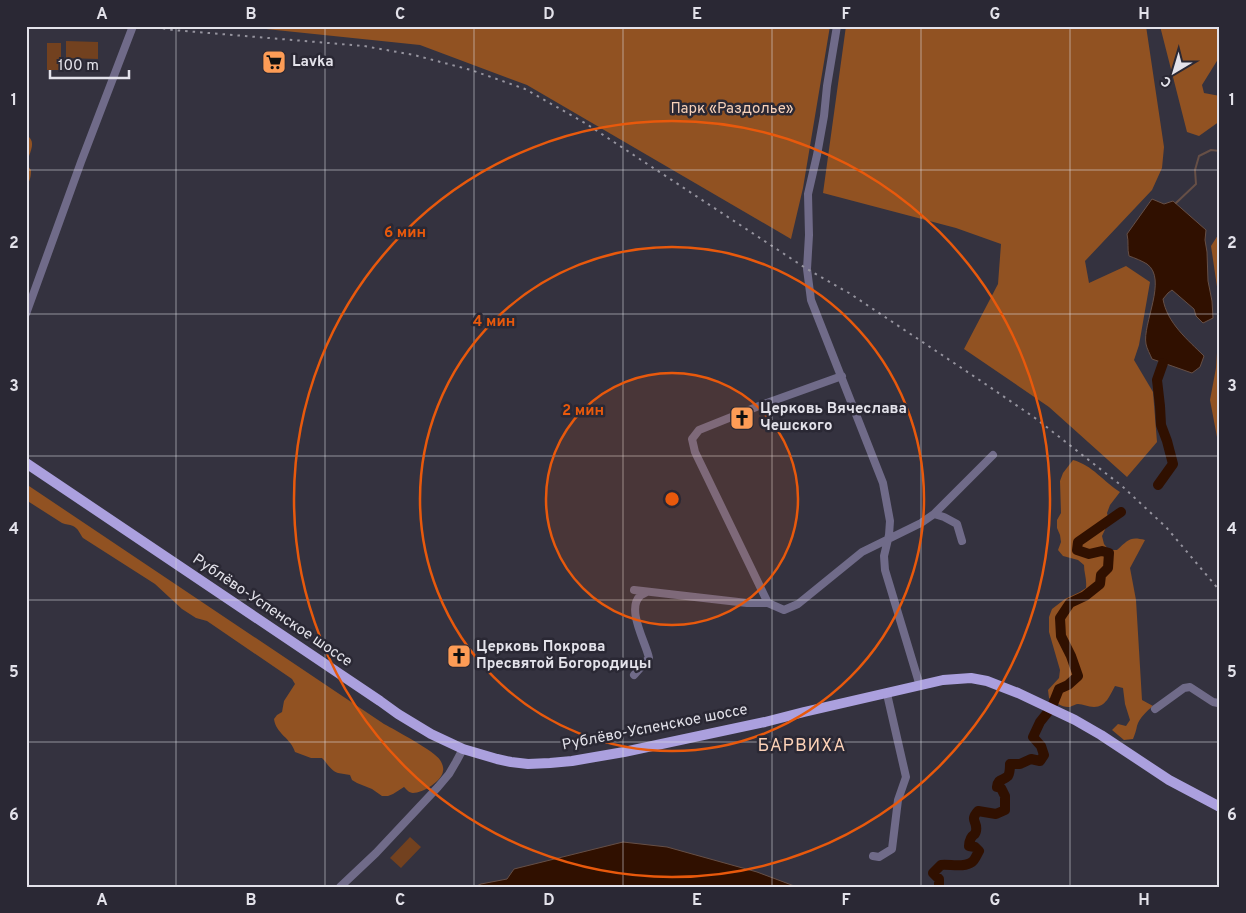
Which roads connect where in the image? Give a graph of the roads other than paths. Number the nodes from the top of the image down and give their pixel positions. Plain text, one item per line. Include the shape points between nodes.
1 (133, 26) edge
2 (837, 26) edge
3 (26, 314) edge
4 (842, 376) junction
5 (993, 455) dead end
6 (26, 463) edge
7 (934, 514) junction
8 (888, 539) junction
9 (962, 541) dead end
10 (634, 590) dead end
11 (649, 592) junction
12 (768, 603) junction
13 (634, 674) dead end
14 (920, 686) junction
15 (886, 694) junction
16 (1220, 701) edge
17 (1155, 709) dead end
18 (462, 749) junction
19 (1220, 807) edge
20 (873, 856) dead end
21 (340, 887) edge

1 - 3 street
2 - 4 street via 808,194 807,269 812,300
4 - 8 street via 883,483 890,521
4 - 12 street via 699,430 692,439 695,452
5 - 7 street
6 - 18 main road, Рублёво-Успенское шоссе via 398,714
7 - 8 street
7 - 9 street via 957,524
8 - 12 street via 862,552 798,604 784,610
8 - 14 street via 885,570
10 - 11 street
11 - 12 street
11 - 13 street via 640,595 635,604 637,626 649,658
14 - 15 main road, Рублёво-Успенское шоссе
14 - 19 main road, Рублёво-Успенское шоссе via 971,678 1018,693 1075,720 1168,780
15 - 18 main road, Рублёво-Успенское шоссе via 572,761 528,764
15 - 20 street via 906,777 898,800 892,849 880,857
16 - 17 street via 1213,702 1190,687
18 - 21 street via 449,774 430,797

